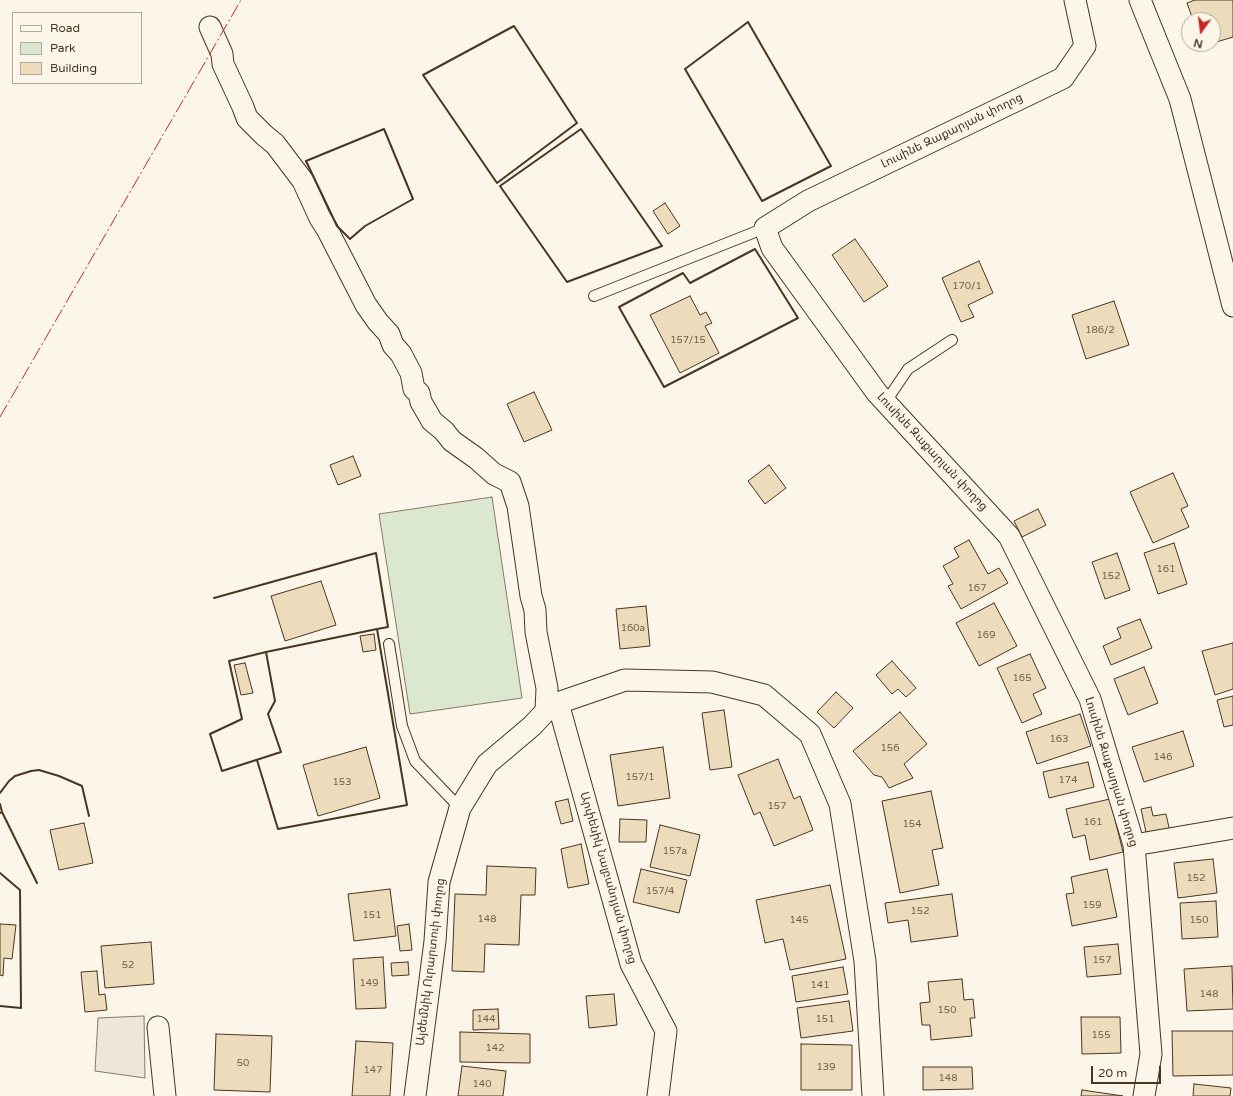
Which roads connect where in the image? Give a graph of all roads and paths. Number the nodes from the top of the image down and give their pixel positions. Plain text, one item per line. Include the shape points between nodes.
1 (1076, 0) edge
2 (1140, 0) edge
3 (210, 27) dead end
4 (765, 228) junction
5 (594, 296) dead end
6 (1233, 306) edge
7 (952, 340) dead end
8 (885, 403) junction
9 (389, 644) dead end
10 (552, 707) junction
11 (460, 808) junction
12 (1233, 828) edge
13 (1134, 845) junction
14 (158, 1027) dead end
15 (165, 1096) edge
16 (415, 1096) edge
17 (658, 1096) edge
18 (873, 1096) edge
19 (1144, 1096) edge

1 - 4 street, Լուսինե Զաքարյան փողոց via 1085,46 1063,78 808,201
2 - 6 street via 1180,99
3 - 10 street, Արփենիկ Նալբանդյան փողոց via 247,118 275,144 303,181 366,305 401,354 411,373 414,389 419,393 432,421 452,441 494,474 510,482 518,506 535,610 536,632
4 - 5 lane
4 - 8 street, Լուսինե Զաքարյան փողոց via 772,248
7 - 8 lane via 908,369
8 - 13 street, Լուսինե Զաքարյան փողոց via 1009,536 1090,699
9 - 11 lane via 402,726 415,761
10 - 11 street, Այծեմնիկ Ուրարտուի փողոց via 487,764
10 - 17 street, Արփենիկ Նալբանդյան փողոց via 631,964 666,1031
10 - 18 street via 625,680 712,682 764,695 810,734 840,804 865,961
11 - 16 street, Այծեմնիկ Ուրարտուի փողոց via 439,882 435,941
12 - 13 street
13 - 19 street, Լուսինե Զաքարյան փողոց via 1151,1054
14 - 15 street

